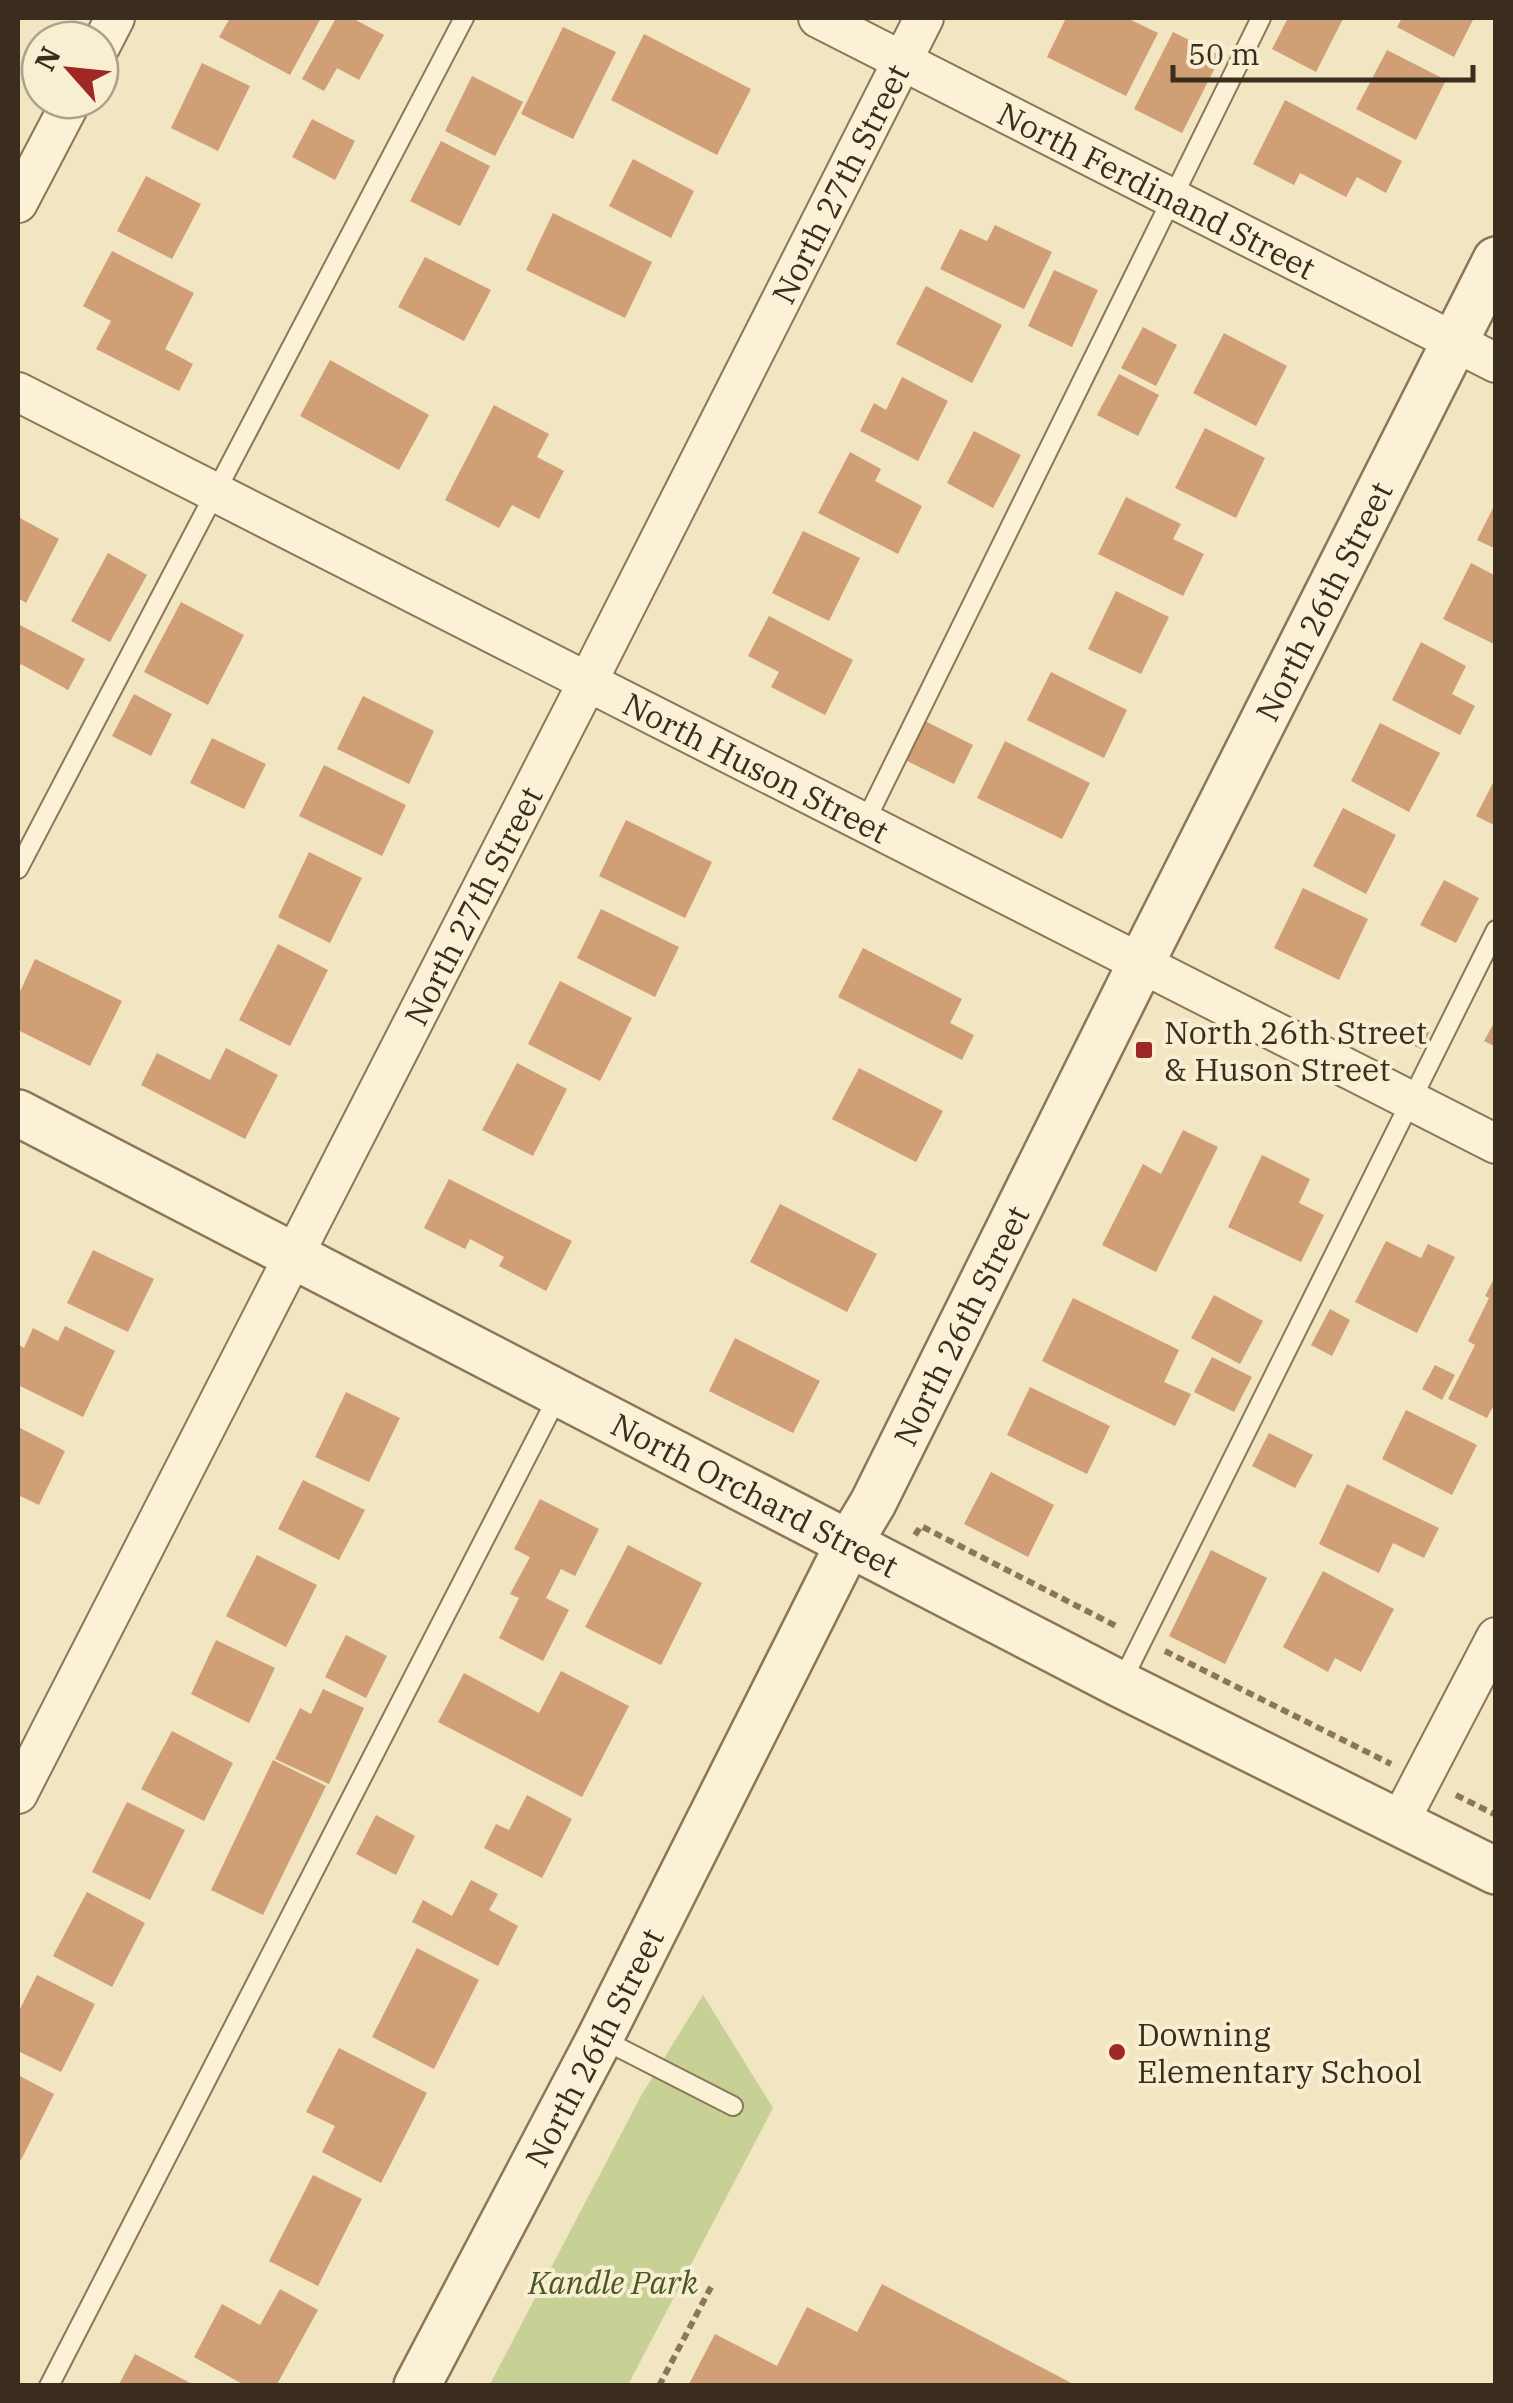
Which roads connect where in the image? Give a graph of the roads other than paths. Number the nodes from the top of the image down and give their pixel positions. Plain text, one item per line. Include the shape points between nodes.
1 (464, 18) edge
2 (818, 18) edge
3 (924, 18) edge
4 (1261, 18) edge
5 (902, 60) junction
6 (62, 120) edge
7 (1172, 198) junction
8 (18, 204) edge
9 (1496, 260) edge
10 (1454, 342) junction
11 (1496, 363) edge
12 (18, 392) edge
13 (217, 493) junction
14 (588, 681) junction
15 (864, 822) junction
16 (18, 870) edge
17 (1496, 930) edge
18 (1140, 963) junction
19 (1410, 1100) junction
20 (18, 1113) edge
21 (1496, 1144) edge
22 (292, 1256) junction
23 (559, 1394) junction
24 (850, 1543) junction
25 (1496, 1637) edge
26 (1120, 1684) junction
27 (18, 1794) edge
28 (1400, 1822) junction
29 (1496, 1871) edge
30 (600, 2038) junction
31 (732, 2106) dead end
32 (50, 2386) edge
33 (417, 2386) edge

1 - 13 lane
2 - 5 street, North Ferdinand Street
3 - 5 street, North 27th Street
4 - 7 lane
5 - 7 street, North Ferdinand Street
5 - 14 street, North 27th Street
6 - 8 street
7 - 10 street, North Ferdinand Street
7 - 15 lane
9 - 10 street, North 26th Street
10 - 11 street, North Ferdinand Street
10 - 18 street, North 26th Street
12 - 13 street, North Huson Street
13 - 14 street, North Huson Street
13 - 16 lane
14 - 15 street, North Huson Street
14 - 22 street, North 27th Street
15 - 18 street, North Huson Street
17 - 19 lane
18 - 19 street, North Huson Street
18 - 24 street, North 26th Street
19 - 21 street, North Huson Street
19 - 26 lane
20 - 22 street, North Orchard Street
22 - 23 street, North Orchard Street
22 - 27 street, North 27th Street
23 - 24 street, North Orchard Street
23 - 32 lane
24 - 26 street, North Orchard Street
24 - 30 street, North 26th Street
25 - 28 street
26 - 28 street, North Orchard Street
28 - 29 street, North Orchard Street
30 - 31 lane
30 - 33 street, North 26th Street

